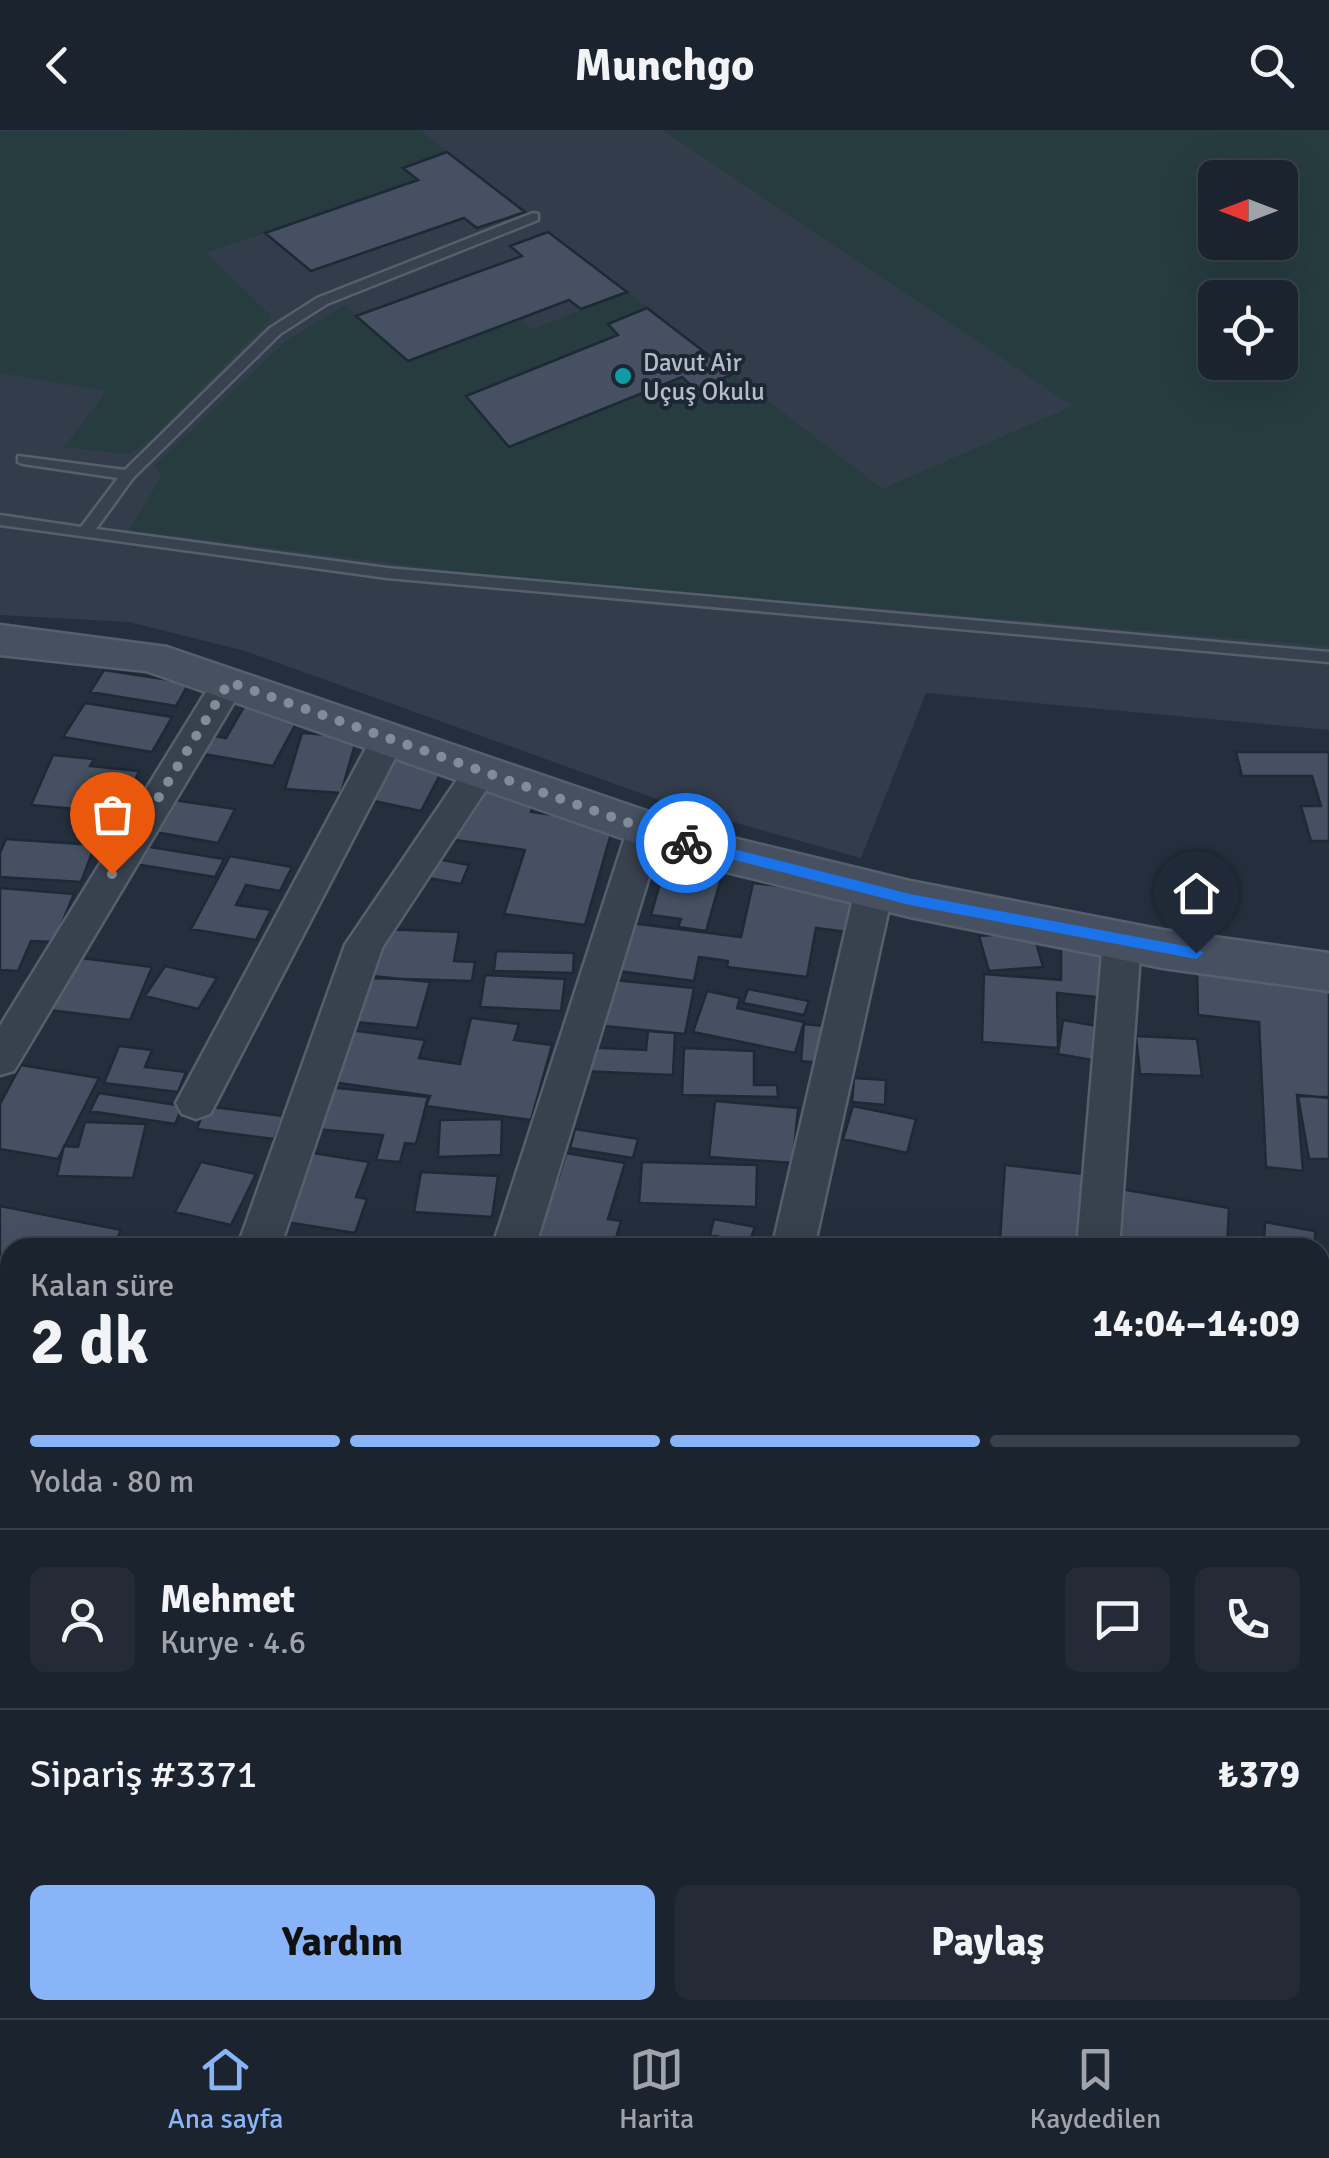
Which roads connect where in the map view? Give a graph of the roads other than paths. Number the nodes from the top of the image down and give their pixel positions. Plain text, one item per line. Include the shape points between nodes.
1 (533, 217) dead end
2 (24, 459) dead end
3 (128, 476) junction
4 (0, 520) edge
5 (85, 532) junction
6 (0, 640) edge
7 (1329, 657) edge
8 (229, 682) junction
9 (389, 737) junction
10 (481, 770) junction
11 (646, 828) junction
12 (874, 890) junction
13 (1122, 941) junction
14 (1329, 972) edge
15 (0, 1060) edge
16 (196, 1103) dead end
17 (261, 1238) edge
18 (517, 1238) edge
19 (795, 1238) edge
20 (1099, 1238) edge

1 - 3 lane via 322,301 275,331
2 - 3 lane
3 - 5 lane
4 - 5 lane
5 - 7 lane via 387,574
6 - 8 main road via 151,658
8 - 9 main road
8 - 15 street
9 - 10 main road
9 - 16 street
10 - 11 main road
10 - 17 street via 364,944
11 - 12 main road
11 - 18 street
12 - 13 main road
12 - 19 street
13 - 14 main road
13 - 20 street

